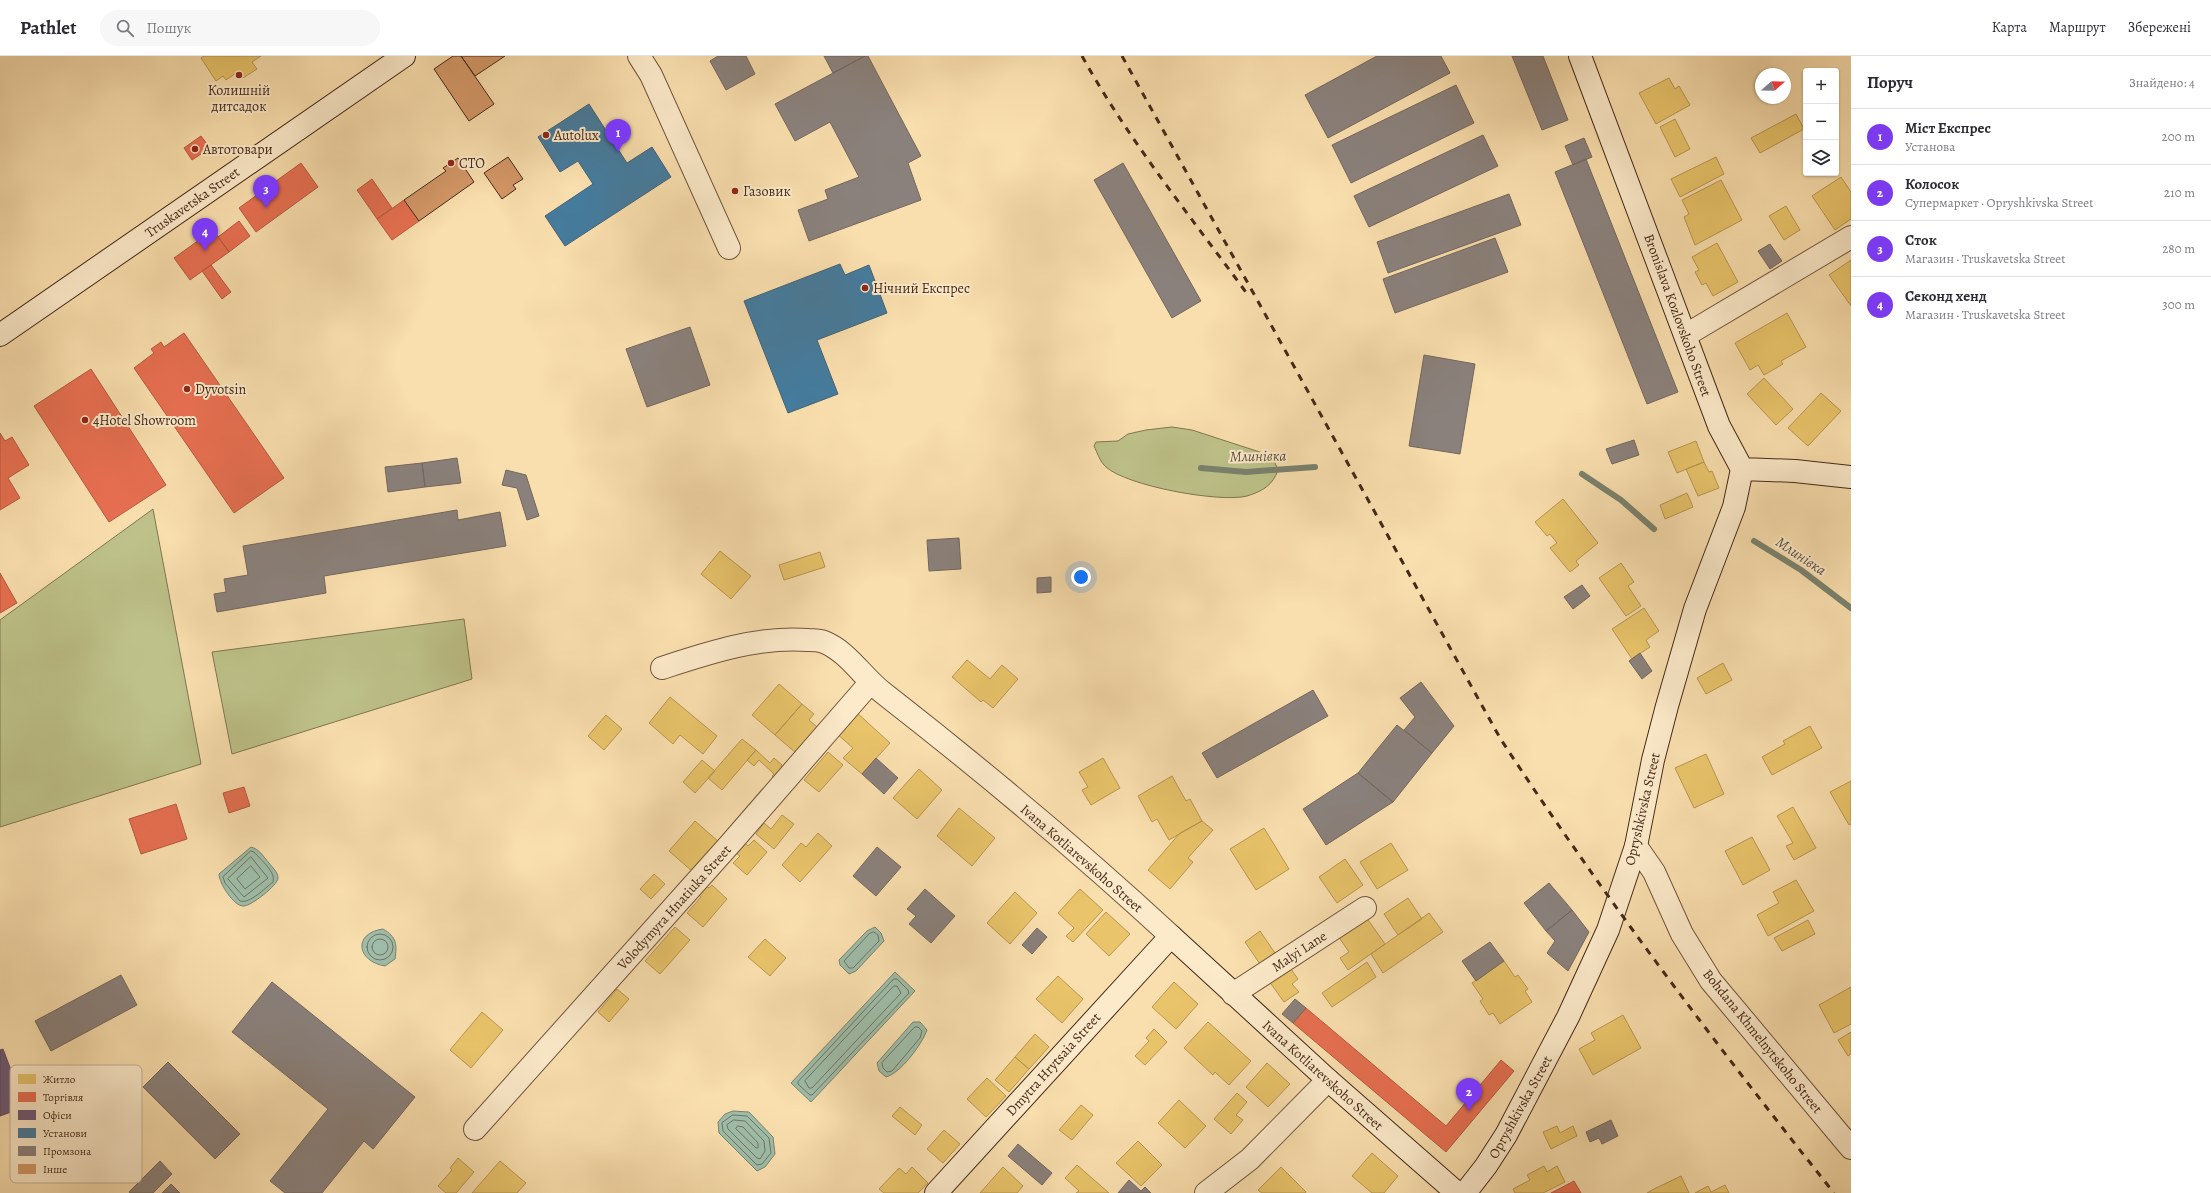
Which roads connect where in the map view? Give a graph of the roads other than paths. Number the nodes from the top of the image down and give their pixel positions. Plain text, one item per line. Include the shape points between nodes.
1 (639, 56) edge
2 (1580, 56) edge
3 (396, 58) edge
4 (1851, 237) edge
5 (729, 248) dead end
6 (0, 335) edge
7 (1686, 335) junction
8 (1742, 469) junction
9 (1851, 477) edge
10 (662, 668) dead end
11 (870, 683) junction
12 (1636, 846) junction
13 (1365, 908) dead end
14 (1171, 936) junction
15 (1233, 994) junction
16 (1328, 1080) junction
17 (475, 1129) dead end
18 (1851, 1148) edge
19 (936, 1193) edge
20 (1206, 1193) edge
21 (1457, 1193) edge
22 (1465, 1193) edge

1 - 5 street via 651,75
2 - 7 street, Bronislava Kozlovskoho Street
3 - 6 street, Truskavetska Street
4 - 7 street
7 - 8 street, Bronislava Kozlovskoho Street via 1719,426
8 - 9 street
8 - 12 street, Opryshkivska Street via 1734,507 1695,609 1667,706
10 - 11 street, Ivana Kotliarevskoho Street via 722,649 793,639 823,641 841,653
11 - 14 street, Ivana Kotliarevskoho Street via 973,763 1126,894
11 - 17 street, Volodymyra Hnatiuka Street
12 - 18 street, Bohdana Khmelnytskoho Street via 1654,872 1692,952 1711,981
12 - 22 street, Opryshkivska Street via 1608,930 1568,1017 1496,1152
13 - 15 street, Malyi Lane
14 - 15 street, Ivana Kotliarevskoho Street
14 - 19 street, Dmytra Hrytsaia Street
15 - 16 street, Ivana Kotliarevskoho Street
16 - 20 street via 1250,1159
16 - 21 street, Ivana Kotliarevskoho Street

